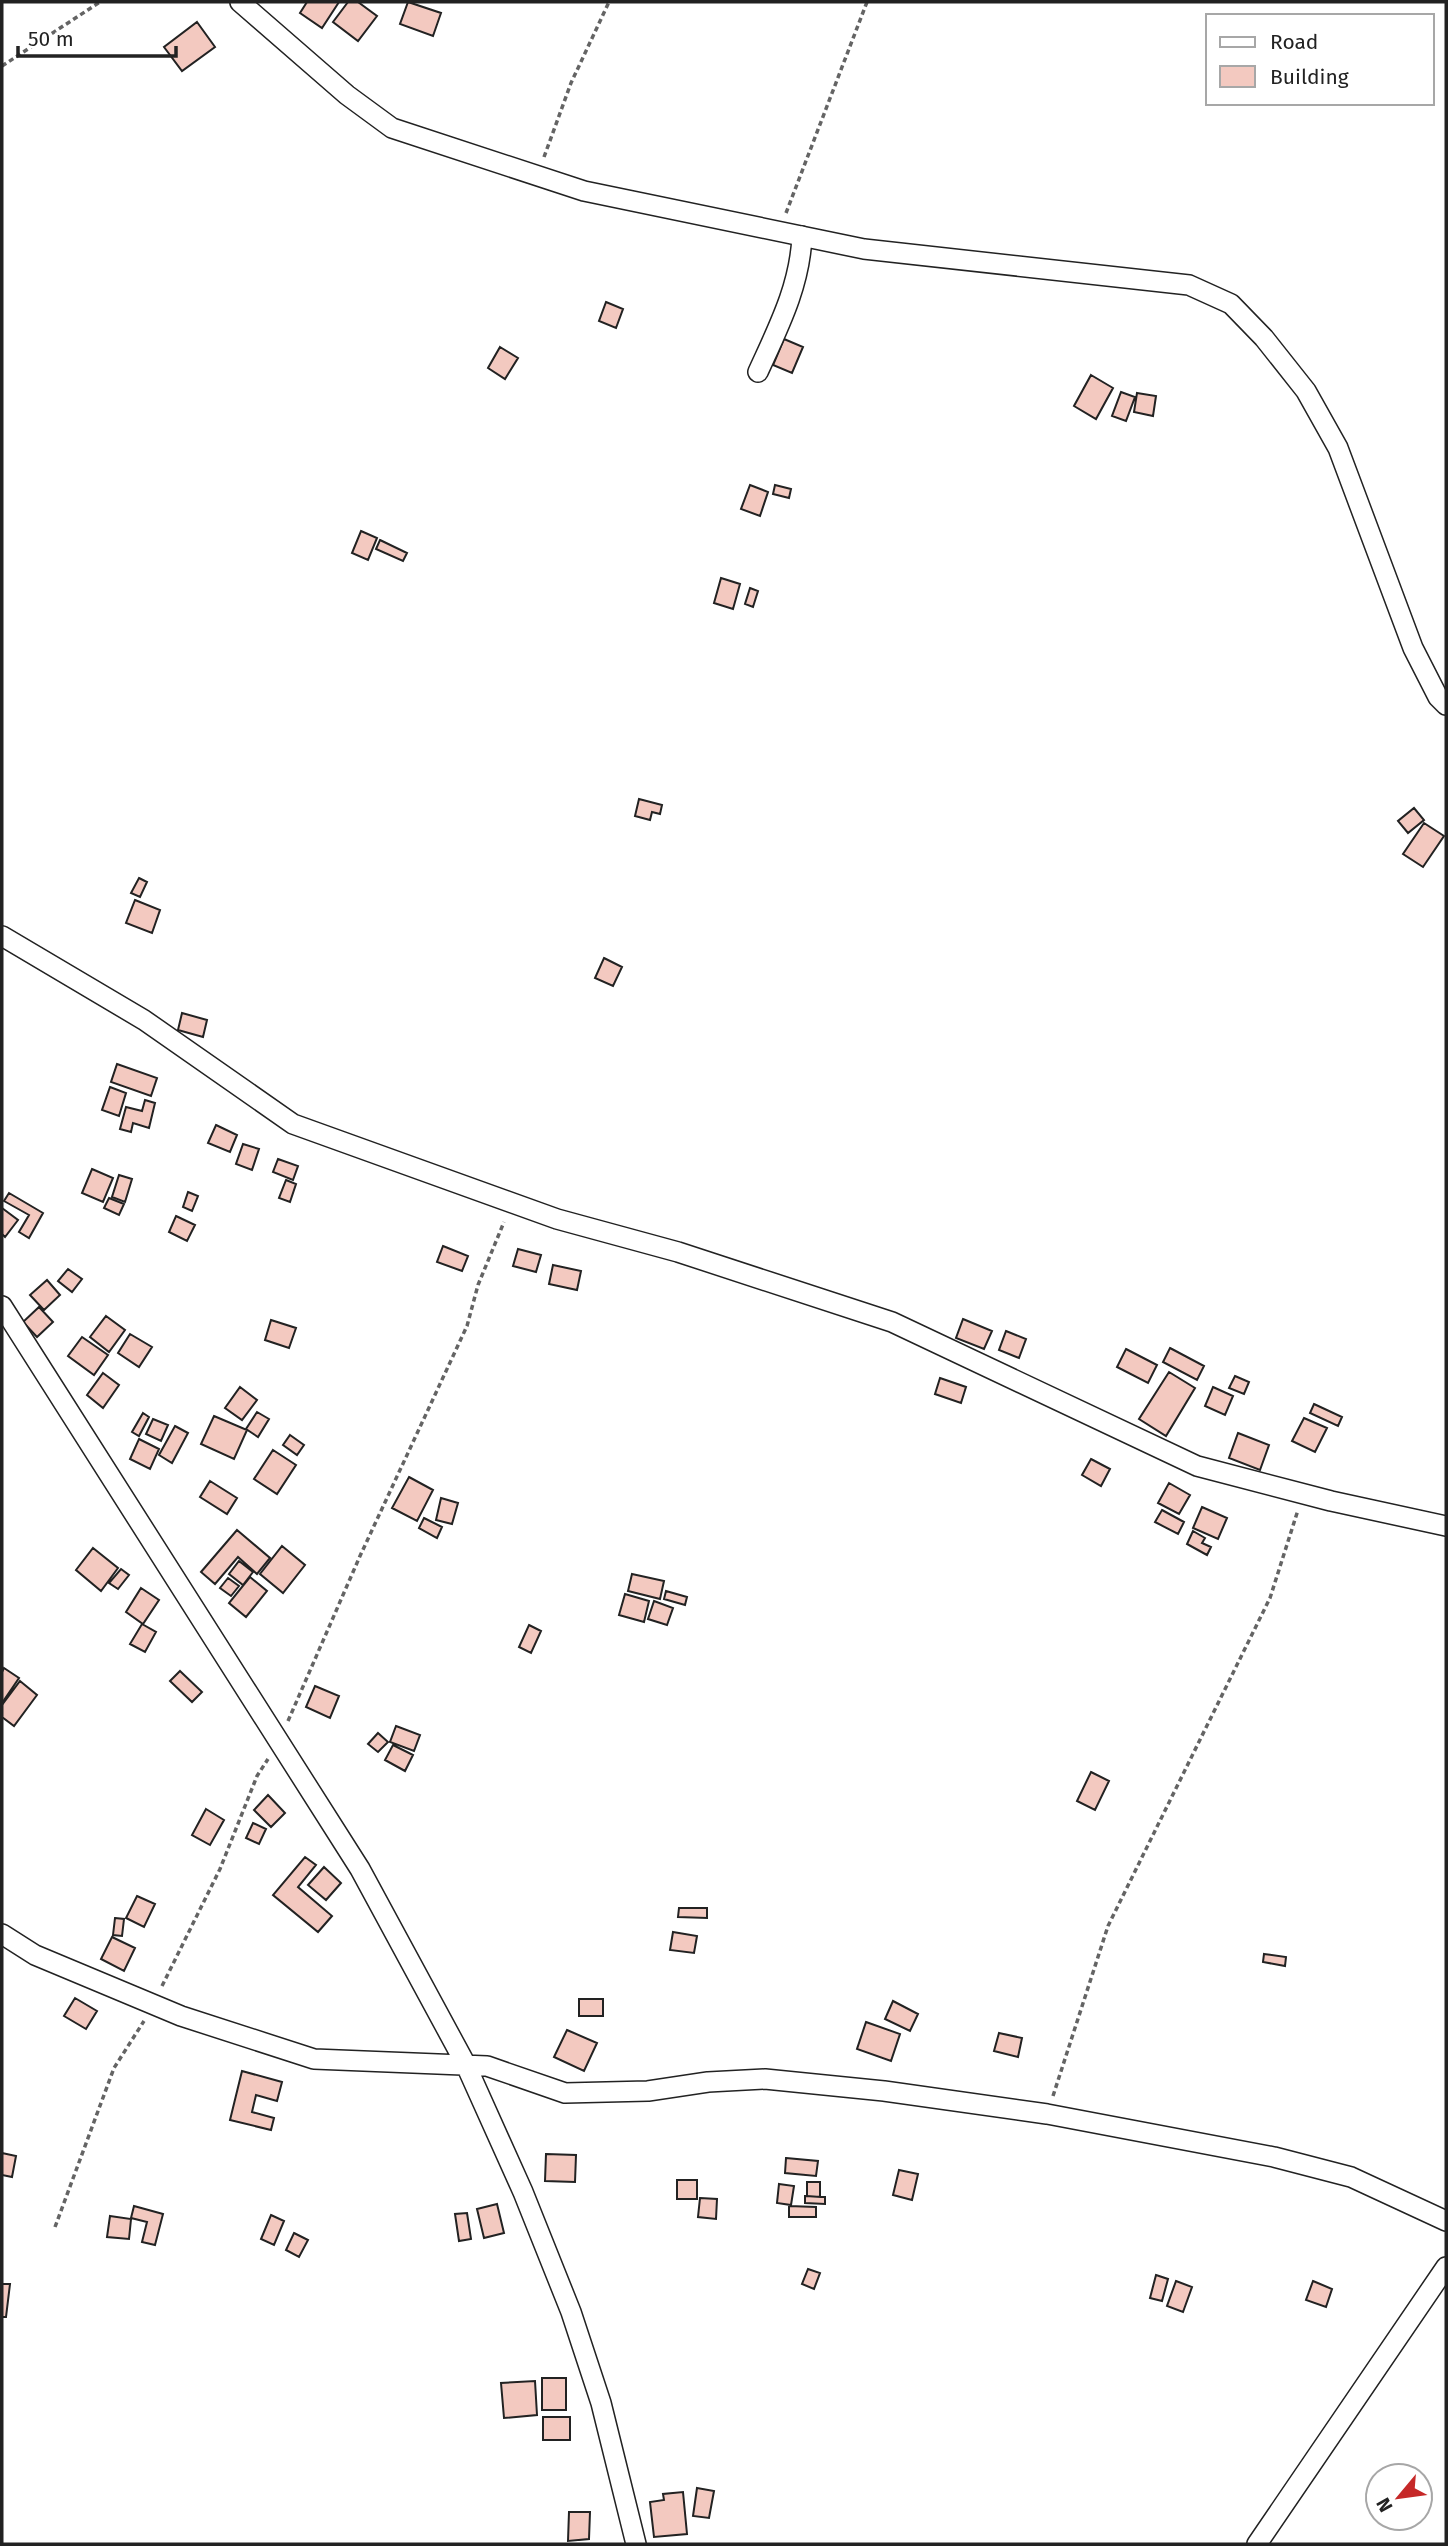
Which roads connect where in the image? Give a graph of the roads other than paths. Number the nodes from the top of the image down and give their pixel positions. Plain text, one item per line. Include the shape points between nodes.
1 (240, 2) edge
2 (802, 236) junction
3 (758, 372) dead end
4 (1446, 705) edge
5 (2, 936) edge
6 (2, 1306) edge
7 (1446, 1526) edge
8 (2, 1934) edge
9 (465, 2063) junction
10 (1446, 2221) edge
11 (1446, 2267) edge
12 (636, 2544) edge
13 (1257, 2544) edge

1 - 2 street via 392,128 584,191
2 - 3 street via 791,299
2 - 4 street via 864,249 1189,285 1231,304 1306,391 1338,448 1413,648
5 - 7 street via 144,1020 293,1124 510,1202 892,1322 1197,1466
6 - 9 street via 360,1869
8 - 9 street via 35,1955 152,2004 314,2059
9 - 10 street via 565,2093 648,2091 765,2079 1047,2114 1195,2141 1351,2177
9 - 12 street via 570,2312 601,2403
11 - 13 street

